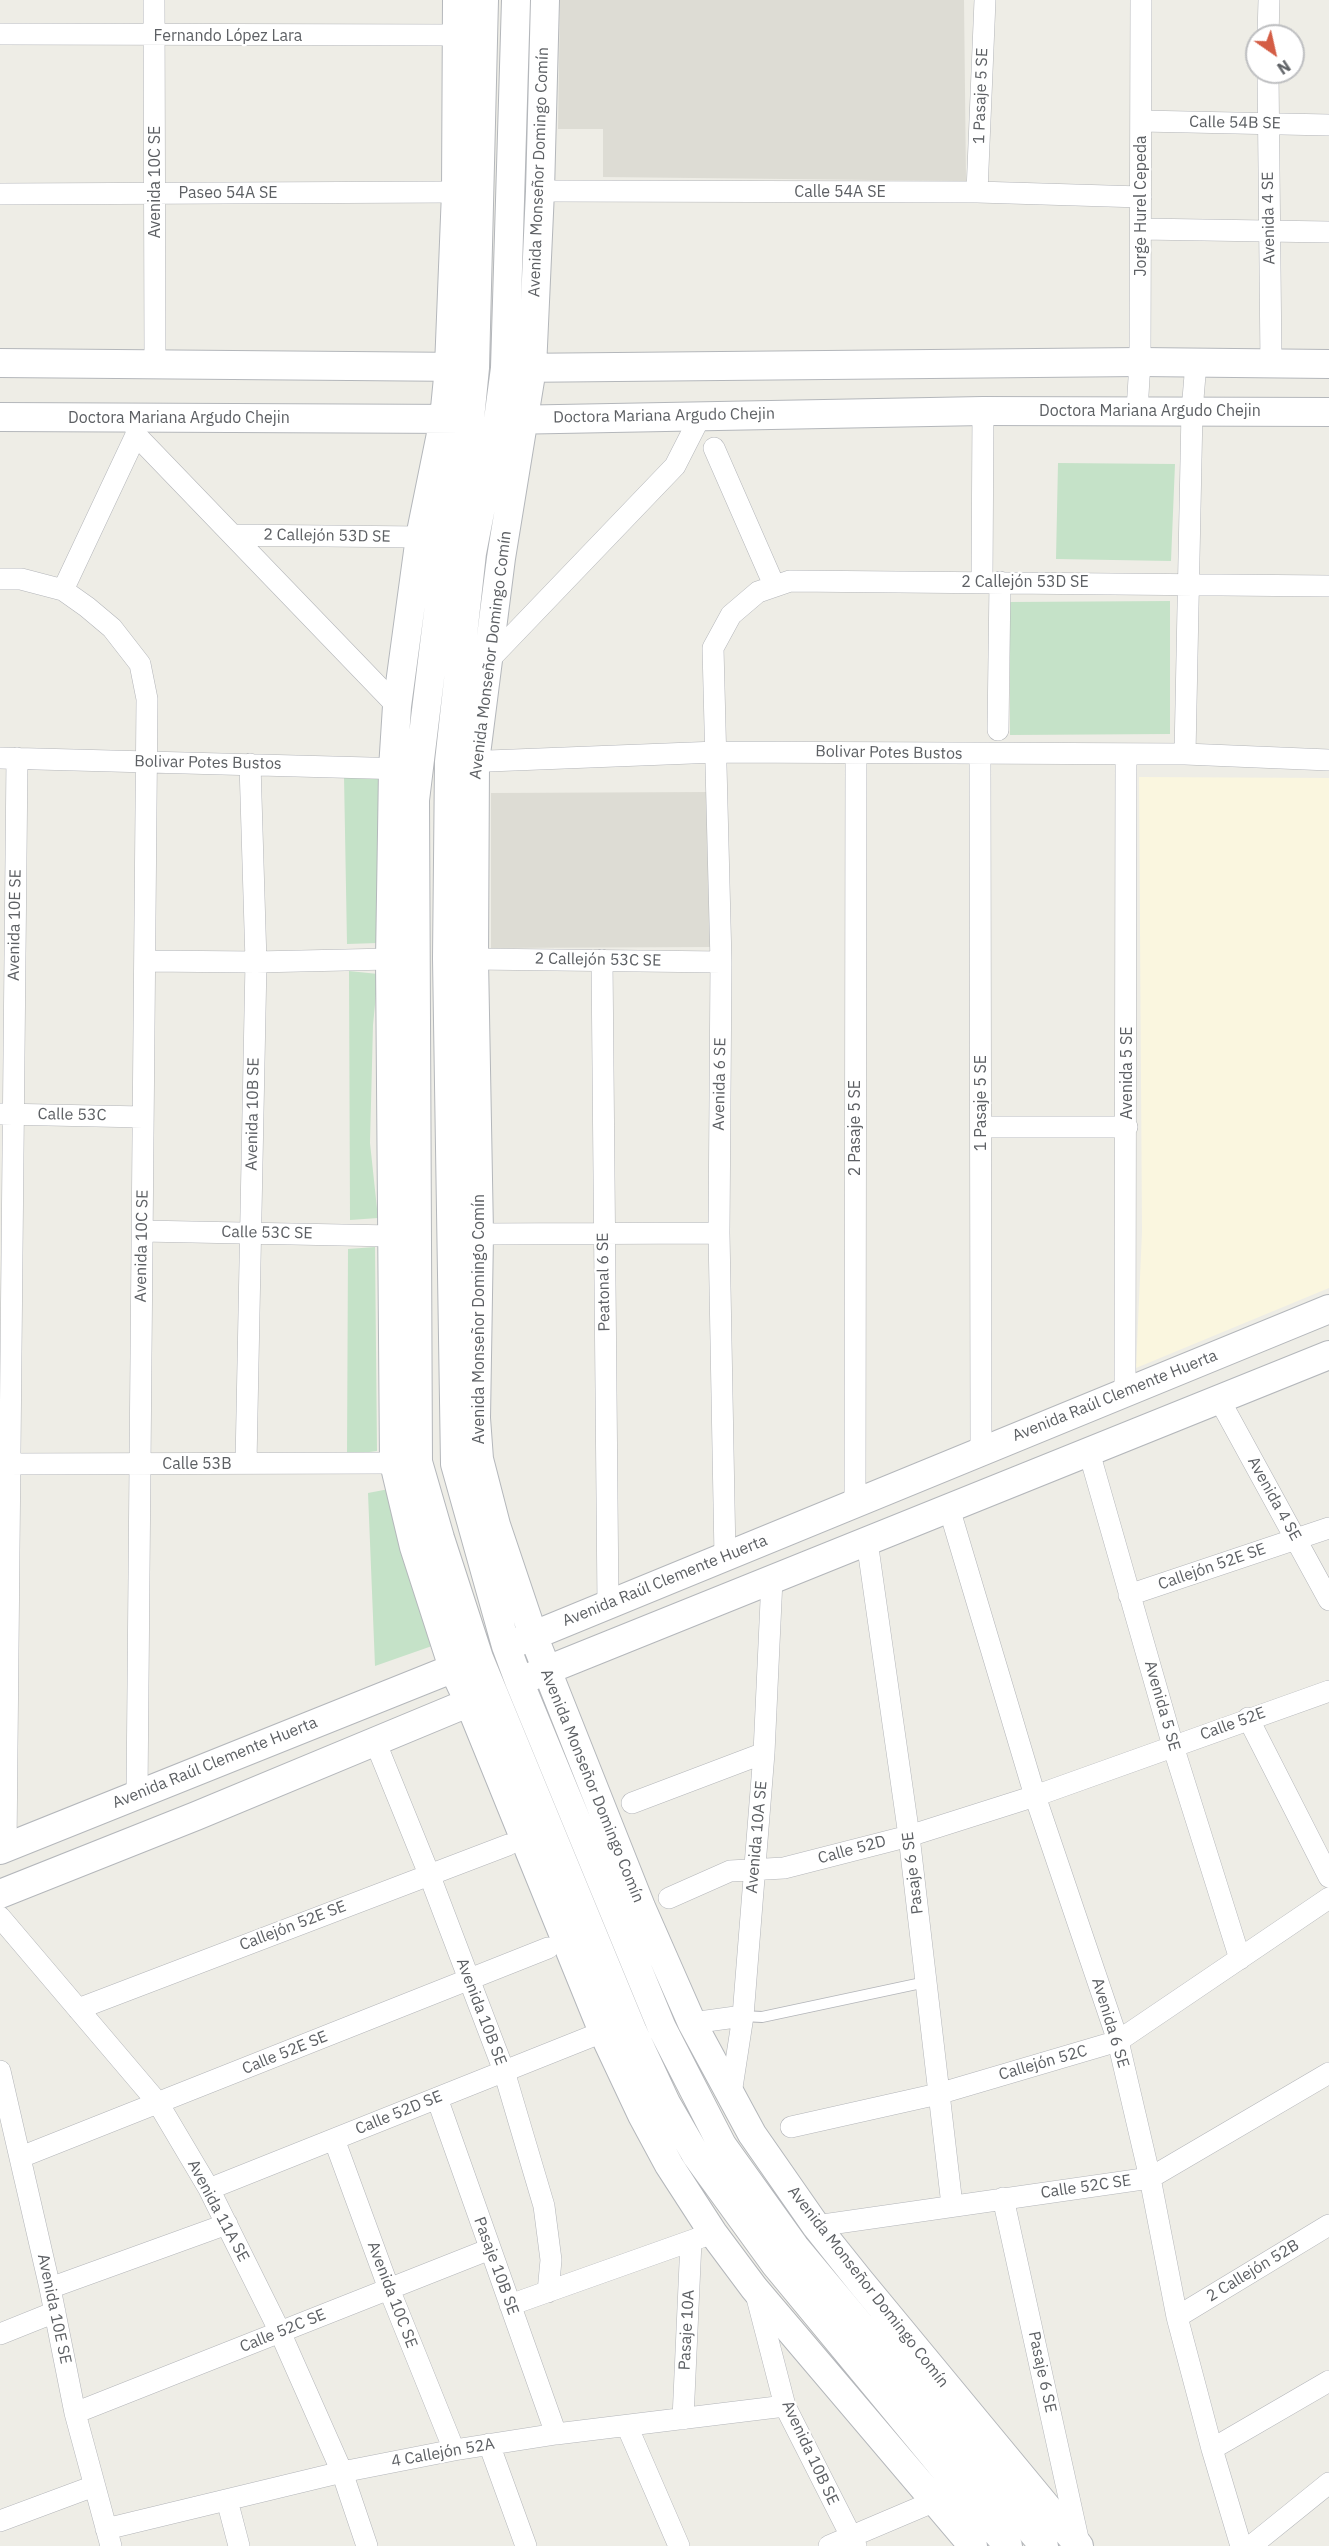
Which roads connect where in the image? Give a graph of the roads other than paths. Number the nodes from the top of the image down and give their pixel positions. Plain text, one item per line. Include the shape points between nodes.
1 (154, 0) edge
2 (457, 0) edge
3 (484, 0) edge
4 (516, 0) edge
5 (545, 0) edge
6 (985, 0) edge
7 (1141, 0) edge
8 (1269, 0) edge
9 (1268, 24) edge
10 (0, 34) edge
11 (457, 35) junction
12 (154, 36) junction
13 (1268, 84) edge
14 (1141, 121) junction
15 (1267, 124) junction
16 (1329, 125) edge
17 (540, 191) junction
18 (456, 192) junction
19 (977, 192) junction
20 (155, 193) junction
21 (0, 194) edge
22 (1141, 197) junction
23 (1141, 229) junction
24 (1269, 232) junction
25 (1329, 232) edge
26 (1140, 362) junction
27 (0, 363) edge
28 (1196, 363) junction
29 (155, 364) junction
30 (1271, 364) junction
31 (1329, 364) edge
32 (462, 367) junction
33 (518, 368) junction
34 (983, 411) junction
35 (1137, 411) junction
36 (1192, 411) junction
37 (1329, 412) edge
38 (701, 415) junction
39 (0, 417) edge
40 (457, 419) junction
41 (512, 419) junction
42 (136, 426) junction
43 (714, 448) dead end
44 (233, 535) junction
45 (420, 537) junction
46 (0, 579) edge
47 (991, 581) junction
48 (1188, 583) junction
49 (774, 585) junction
50 (1329, 586) edge
51 (63, 590) junction
52 (731, 615) joint
53 (489, 660) junction
54 (397, 706) junction
55 (998, 730) dead end
56 (717, 752) junction
57 (856, 753) junction
58 (1126, 754) junction
59 (1185, 754) junction
60 (980, 755) junction
61 (8, 758) edge
62 (1329, 760) edge
63 (147, 762) junction
64 (462, 762) junction
65 (250, 764) junction
66 (405, 769) junction
67 (390, 959) junction
68 (474, 959) junction
69 (602, 960) junction
70 (144, 961) junction
71 (256, 962) junction
72 (721, 962) junction
73 (7, 1114) edge
74 (143, 1117) junction
75 (981, 1127) junction
76 (1127, 1127) junction
77 (142, 1231) junction
78 (250, 1233) junction
79 (719, 1233) junction
80 (480, 1234) junction
81 (603, 1234) junction
82 (392, 1236) junction
83 (405, 1306) junction
84 (1329, 1309) edge
85 (1329, 1354) edge
86 (1125, 1392) junction
87 (1219, 1399) junction
88 (981, 1451) junction
89 (1089, 1452) junction
90 (394, 1463) junction
91 (5, 1464) edge
92 (140, 1464) junction
93 (246, 1464) junction
94 (855, 1503) junction
95 (949, 1508) junction
96 (1329, 1528) edge
97 (1295, 1539) junction
98 (867, 1541) junction
99 (724, 1557) junction
100 (772, 1579) junction
101 (1129, 1595) junction
102 (1329, 1600) edge
103 (608, 1605) junction
104 (505, 1663) junction
105 (1329, 1690) edge
106 (1248, 1718) junction
107 (375, 1741) junction
108 (1173, 1746) junction
109 (764, 1753) junction
110 (137, 1794) junction
111 (1035, 1796) junction
112 (632, 1803) dead end
113 (909, 1836) junction
114 (508, 1845) dead end
115 (2, 1850) edge
116 (754, 1871) junction
117 (429, 1874) junction
118 (1329, 1877) edge
119 (0, 1894) edge
120 (669, 1898) dead end
121 (1329, 1898) edge
122 (0, 1917) edge
123 (548, 1948) dead end
124 (1240, 1959) junction
125 (669, 1971) junction
126 (642, 1979) junction
127 (468, 1980) junction
128 (926, 1982) junction
129 (78, 2009) junction
130 (742, 2016) junction
131 (692, 2023) junction
132 (590, 2037) dead end
133 (1118, 2041) junction
134 (0, 2072) edge
135 (504, 2072) junction
136 (1329, 2073) edge
137 (730, 2094) junction
138 (938, 2094) junction
139 (437, 2098) junction
140 (158, 2103) junction
141 (654, 2109) junction
142 (790, 2127) dead end
143 (334, 2139) junction
144 (13, 2148) edge
145 (1150, 2178) junction
146 (209, 2189) junction
147 (1004, 2198) junction
148 (952, 2205) junction
149 (227, 2224) junction
150 (1329, 2225) edge
151 (816, 2226) junction
152 (702, 2237) junction
153 (490, 2249) junction
154 (50, 2288) junction
155 (754, 2288) junction
156 (389, 2289) junction
157 (548, 2292) junction
158 (510, 2306) junction
159 (883, 2309) junction
160 (55, 2312) junction
161 (1177, 2317) junction
162 (280, 2332) junction
163 (0, 2334) edge
164 (855, 2339) junction
165 (826, 2372) junction
166 (1329, 2382) edge
167 (785, 2406) junction
168 (75, 2413) junction
169 (683, 2419) junction
170 (627, 2426) junction
171 (556, 2434) junction
172 (489, 2444) junction
173 (454, 2450) junction
174 (1212, 2450) junction
175 (342, 2472) junction
176 (1329, 2483) edge
177 (94, 2486) junction
178 (227, 2500) junction
179 (935, 2501) junction
180 (0, 2521) edge
181 (108, 2537) edge
182 (853, 2541) edge
183 (239, 2546) edge
184 (367, 2546) edge
185 (526, 2546) edge
186 (679, 2546) edge
187 (829, 2546) edge
188 (973, 2546) edge
189 (1008, 2546) edge
190 (1044, 2546) edge
191 (1080, 2546) edge
192 (1241, 2546) edge
193 (1251, 2546) edge

1 - 12 street, Avenida 10C SE
2 - 11 main road, Avenida Monseñor Domingo Comín
3 - 32 main road, Avenida Monseñor Domingo Comín
4 - 33 main road, Avenida Monseñor Domingo Comín
5 - 17 main road, Avenida Monseñor Domingo Comín
6 - 19 street, 1 Pasaje 5 SE
7 - 14 street, Jorge Hurel Cepeda
8 - 9 street
10 - 12 street, Fernando López Lara
11 - 12 street, Fernando López Lara
11 - 18 main road, Avenida Monseñor Domingo Comín
12 - 20 street, Avenida 10C SE
13 - 15 street, Avenida 4 SE
14 - 15 street, Calle 54B SE
14 - 22 street, Jorge Hurel Cepeda
15 - 16 street, Calle 54B SE
15 - 24 street, Avenida 4 SE
17 - 19 street, Calle 54A SE
17 - 33 main road, Avenida Monseñor Domingo Comín
18 - 20 street, Paseo 54A SE
18 - 32 main road, Avenida Monseñor Domingo Comín
19 - 22 street, Calle 54A SE
20 - 21 street, Paseo 54A SE
20 - 29 street, Avenida 10C SE
22 - 23 street, Jorge Hurel Cepeda
23 - 24 street
23 - 26 street, Jorge Hurel Cepeda
24 - 25 street
24 - 30 street, Avenida 4 SE
26 - 28 main road
26 - 33 main road
26 - 35 street, Jorge Hurel Cepeda
27 - 29 main road
28 - 30 main road
28 - 36 street
29 - 32 main road
30 - 31 main road
32 - 33 main road
32 - 40 main road, Avenida Monseñor Domingo Comín
33 - 41 main road, Avenida Monseñor Domingo Comín
34 - 35 main road, Doctora Mariana Argudo Chejin
34 - 38 main road, Doctora Mariana Argudo Chejin
34 - 47 street
35 - 36 main road, Doctora Mariana Argudo Chejin
36 - 37 main road, Doctora Mariana Argudo Chejin
36 - 48 street
38 - 41 main road, Doctora Mariana Argudo Chejin
38 - 53 street via 675,466
39 - 42 main road, Doctora Mariana Argudo Chejin
40 - 41 main road, Doctora Mariana Argudo Chejin
40 - 42 main road, Doctora Mariana Argudo Chejin
40 - 45 main road, Avenida Monseñor Domingo Comín
40 - 66 main road, Avenida Monseñor Domingo Comín via 446,548
41 - 53 main road, Avenida Monseñor Domingo Comín
41 - 64 main road, Avenida Monseñor Domingo Comín via 472,553
42 - 44 street
42 - 51 street
43 - 49 street
44 - 45 street, 2 Callejón 53D SE
44 - 54 street
45 - 54 main road, Avenida Monseñor Domingo Comín
46 - 51 street via 21,579
47 - 48 street, 2 Callejón 53D SE
47 - 49 street, 2 Callejón 53D SE via 790,581
47 - 55 street
48 - 50 street, 2 Callejón 53D SE
48 - 59 street
49 - 52 street, 2 Callejón 53D SE via 758,592
51 - 63 street, Avenida 10C SE via 112,628 140,664 147,699
52 - 56 street, Avenida 6 SE via 713,648
53 - 64 main road, Avenida Monseñor Domingo Comín
54 - 66 main road, Avenida Monseñor Domingo Comín
56 - 57 street, Bolivar Potes Bustos
56 - 64 street, Bolivar Potes Bustos
56 - 72 street, Avenida 6 SE
57 - 60 street, Bolivar Potes Bustos
57 - 94 street, 2 Pasaje 5 SE
58 - 59 street, Bolivar Potes Bustos
58 - 60 street, Bolivar Potes Bustos
58 - 76 street, Avenida 5 SE
59 - 62 street, Bolivar Potes Bustos
60 - 75 street, 1 Pasaje 5 SE
61 - 63 street, Bolivar Potes Bustos
61 - 73 street, Avenida 10E SE
63 - 65 street, Bolivar Potes Bustos
63 - 70 street, Avenida 10C SE
64 - 68 main road, Avenida Monseñor Domingo Comín
64 - 104 main road, Avenida Monseñor Domingo Comín via 447,957 455,1464
65 - 66 street, Bolivar Potes Bustos
65 - 71 street, Avenida 10B SE
66 - 67 main road, Avenida Monseñor Domingo Comín
66 - 83 main road, Avenida Monseñor Domingo Comín via 415,800
67 - 71 street
67 - 82 main road, Avenida Monseñor Domingo Comín
68 - 69 street, 2 Callejón 53C SE
68 - 80 main road, Avenida Monseñor Domingo Comín
69 - 72 street, 2 Callejón 53C SE
69 - 81 street, Peatonal 6 SE
70 - 71 street
70 - 74 street, Avenida 10C SE
71 - 78 street, Avenida 10B SE
72 - 79 street, Avenida 6 SE
73 - 74 street, Calle 53C
73 - 91 street, Avenida 10E SE
74 - 77 street, Avenida 10C SE
75 - 76 street
75 - 88 street, 1 Pasaje 5 SE
76 - 86 street, Avenida 5 SE
77 - 78 street, Calle 53C SE
77 - 92 street, Avenida 10C SE
78 - 82 street, Calle 53C SE
78 - 93 street, Avenida 10B SE
79 - 81 street
79 - 99 street, Avenida 6 SE
80 - 81 street
80 - 104 main road, Avenida Monseñor Domingo Comín via 476,1418 479,1459 496,1525
81 - 103 street, Peatonal 6 SE
82 - 83 main road, Avenida Monseñor Domingo Comín
83 - 90 main road, Avenida Monseñor Domingo Comín
83 - 104 main road, Avenida Monseñor Domingo Comín via 418,1462 440,1539
84 - 86 main road, Avenida Raúl Clemente Huerta
85 - 87 main road, Avenida Raúl Clemente Huerta
86 - 88 main road, Avenida Raúl Clemente Huerta
87 - 89 main road, Avenida Raúl Clemente Huerta
87 - 97 street, Avenida 4 SE
88 - 94 main road, Avenida Raúl Clemente Huerta
89 - 95 main road, Avenida Raúl Clemente Huerta
89 - 101 street, Avenida 5 SE
90 - 93 street, Calle 53B
90 - 104 main road, Avenida Monseñor Domingo Comín via 414,1547
91 - 92 street, Calle 53B
91 - 115 street, Avenida 10E SE
92 - 93 street, Calle 53B
92 - 110 street, Avenida 10C SE
94 - 99 main road, Avenida Raúl Clemente Huerta
95 - 98 main road, Avenida Raúl Clemente Huerta
95 - 111 street, Avenida 6 SE
96 - 97 street, Callejón 52E SE
97 - 101 street, Callejón 52E SE
97 - 102 street, Avenida 4 SE
98 - 100 main road, Avenida Raúl Clemente Huerta
98 - 113 street, Pasaje 6 SE
99 - 103 main road, Avenida Raúl Clemente Huerta
100 - 104 main road, Avenida Raúl Clemente Huerta
100 - 109 street, Avenida 10A SE
101 - 108 street, Avenida 5 SE
103 - 104 main road, Avenida Raúl Clemente Huerta
104 - 107 main road, Avenida Raúl Clemente Huerta
104 - 110 main road, Avenida Raúl Clemente Huerta
104 - 115 lane
104 - 125 main road, Avenida Monseñor Domingo Comín via 641,1907
104 - 126 main road, Avenida Monseñor Domingo Comín
104 - 141 main road, Avenida Monseñor Domingo Comín via 603,2032
105 - 106 street, Calle 52E
106 - 108 street, Calle 52E
106 - 118 street
107 - 117 street, Avenida 10B SE
107 - 119 main road, Avenida Raúl Clemente Huerta
108 - 111 street, Calle 52E
108 - 124 street, Avenida 5 SE
109 - 112 street
109 - 116 street, Avenida 10A SE
110 - 115 main road, Avenida Raúl Clemente Huerta
111 - 113 street, Calle 52D
111 - 133 street, Avenida 6 SE
113 - 116 street, Calle 52D via 784,1868
113 - 128 street, Pasaje 6 SE
114 - 117 street, Callejón 52E SE
116 - 120 street, Calle 52D via 724,1873
116 - 130 street, Avenida 10A SE
117 - 127 street, Avenida 10B SE
117 - 129 street, Callejón 52E SE
121 - 124 street, Callejón 52C
122 - 129 street, Avenida 11A SE
123 - 127 street, Calle 52E SE
124 - 133 street, Callejón 52C
125 - 126 main road
125 - 131 main road, Avenida Monseñor Domingo Comín
126 - 164 main road, Avenida Monseñor Domingo Comín via 662,2028 722,2145
127 - 135 street, Avenida 10B SE
127 - 140 street, Calle 52E SE
128 - 130 lane via 762,2017
128 - 138 street, Pasaje 6 SE
129 - 140 street, Avenida 11A SE
130 - 131 street
130 - 137 street, Avenida 10A SE
131 - 137 main road, Avenida Monseñor Domingo Comín
132 - 135 street, Calle 52D SE
133 - 138 street, Callejón 52C
133 - 145 street, Avenida 6 SE
134 - 144 street, Avenida 10E SE
135 - 139 street, Calle 52D SE
135 - 157 street, Avenida 10B SE via 544,2206 550,2260
136 - 145 street, Calle 52C SE
137 - 151 main road, Avenida Monseñor Domingo Comín via 752,2134
138 - 142 street, Callejón 52C
138 - 148 street, Pasaje 6 SE
139 - 143 street, Calle 52D SE
139 - 153 street, Pasaje 10B SE
140 - 144 street, Calle 52E SE
140 - 146 street, Avenida 11A SE
141 - 152 main road, Avenida Monseñor Domingo Comín via 669,2165
141 - 164 main road, Avenida Monseñor Domingo Comín via 696,2155 775,2264
143 - 146 street, Calle 52D SE
143 - 156 street, Avenida 10C SE
144 - 154 street, Avenida 10E SE
145 - 147 street, Calle 52C SE
145 - 161 street, Avenida 6 SE
146 - 149 street, Avenida 11A SE
147 - 148 street, Calle 52C SE
147 - 191 street, Pasaje 6 SE
148 - 151 street, Calle 52C SE
149 - 154 street
149 - 162 street, Avenida 11A SE
150 - 161 street, 2 Callejón 52B
151 - 159 main road, Avenida Monseñor Domingo Comín
152 - 155 main road, Avenida Monseñor Domingo Comín
152 - 157 street
152 - 169 street, Pasaje 10A
153 - 156 street, Calle 52C SE
153 - 158 street, Pasaje 10B SE
154 - 160 street, Avenida 10E SE
155 - 165 main road, Avenida Monseñor Domingo Comín
155 - 167 street, Avenida 10B SE
156 - 162 street, Calle 52C SE
156 - 173 street, Avenida 10C SE
157 - 158 street
158 - 171 street, Pasaje 10B SE
159 - 164 main road
159 - 191 main road, Avenida Monseñor Domingo Comín
160 - 163 street
160 - 168 street, Avenida 10E SE
161 - 174 street, Avenida 6 SE
162 - 168 street, Calle 52C SE
162 - 175 street, Avenida 11A SE
164 - 165 main road
164 - 189 main road, Avenida Monseñor Domingo Comín
164 - 190 main road, Avenida Monseñor Domingo Comín
165 - 179 main road, Avenida Monseñor Domingo Comín
166 - 174 street
167 - 169 street, 4 Callejón 52A
167 - 182 street, Avenida 10B SE
168 - 177 street, Avenida 10E SE
169 - 170 street, 4 Callejón 52A
170 - 171 street, 4 Callejón 52A
170 - 186 street
171 - 172 street, 4 Callejón 52A
172 - 173 street, 4 Callejón 52A
172 - 185 street
173 - 175 street, 4 Callejón 52A
174 - 192 street, Avenida 6 SE
175 - 178 street, 4 Callejón 52A
175 - 184 street, Avenida 11A SE
176 - 193 street
177 - 180 street
177 - 181 street, Avenida 10E SE
178 - 181 street, 4 Callejón 52A
178 - 183 street
179 - 182 street
179 - 188 main road, Avenida Monseñor Domingo Comín
182 - 187 street

